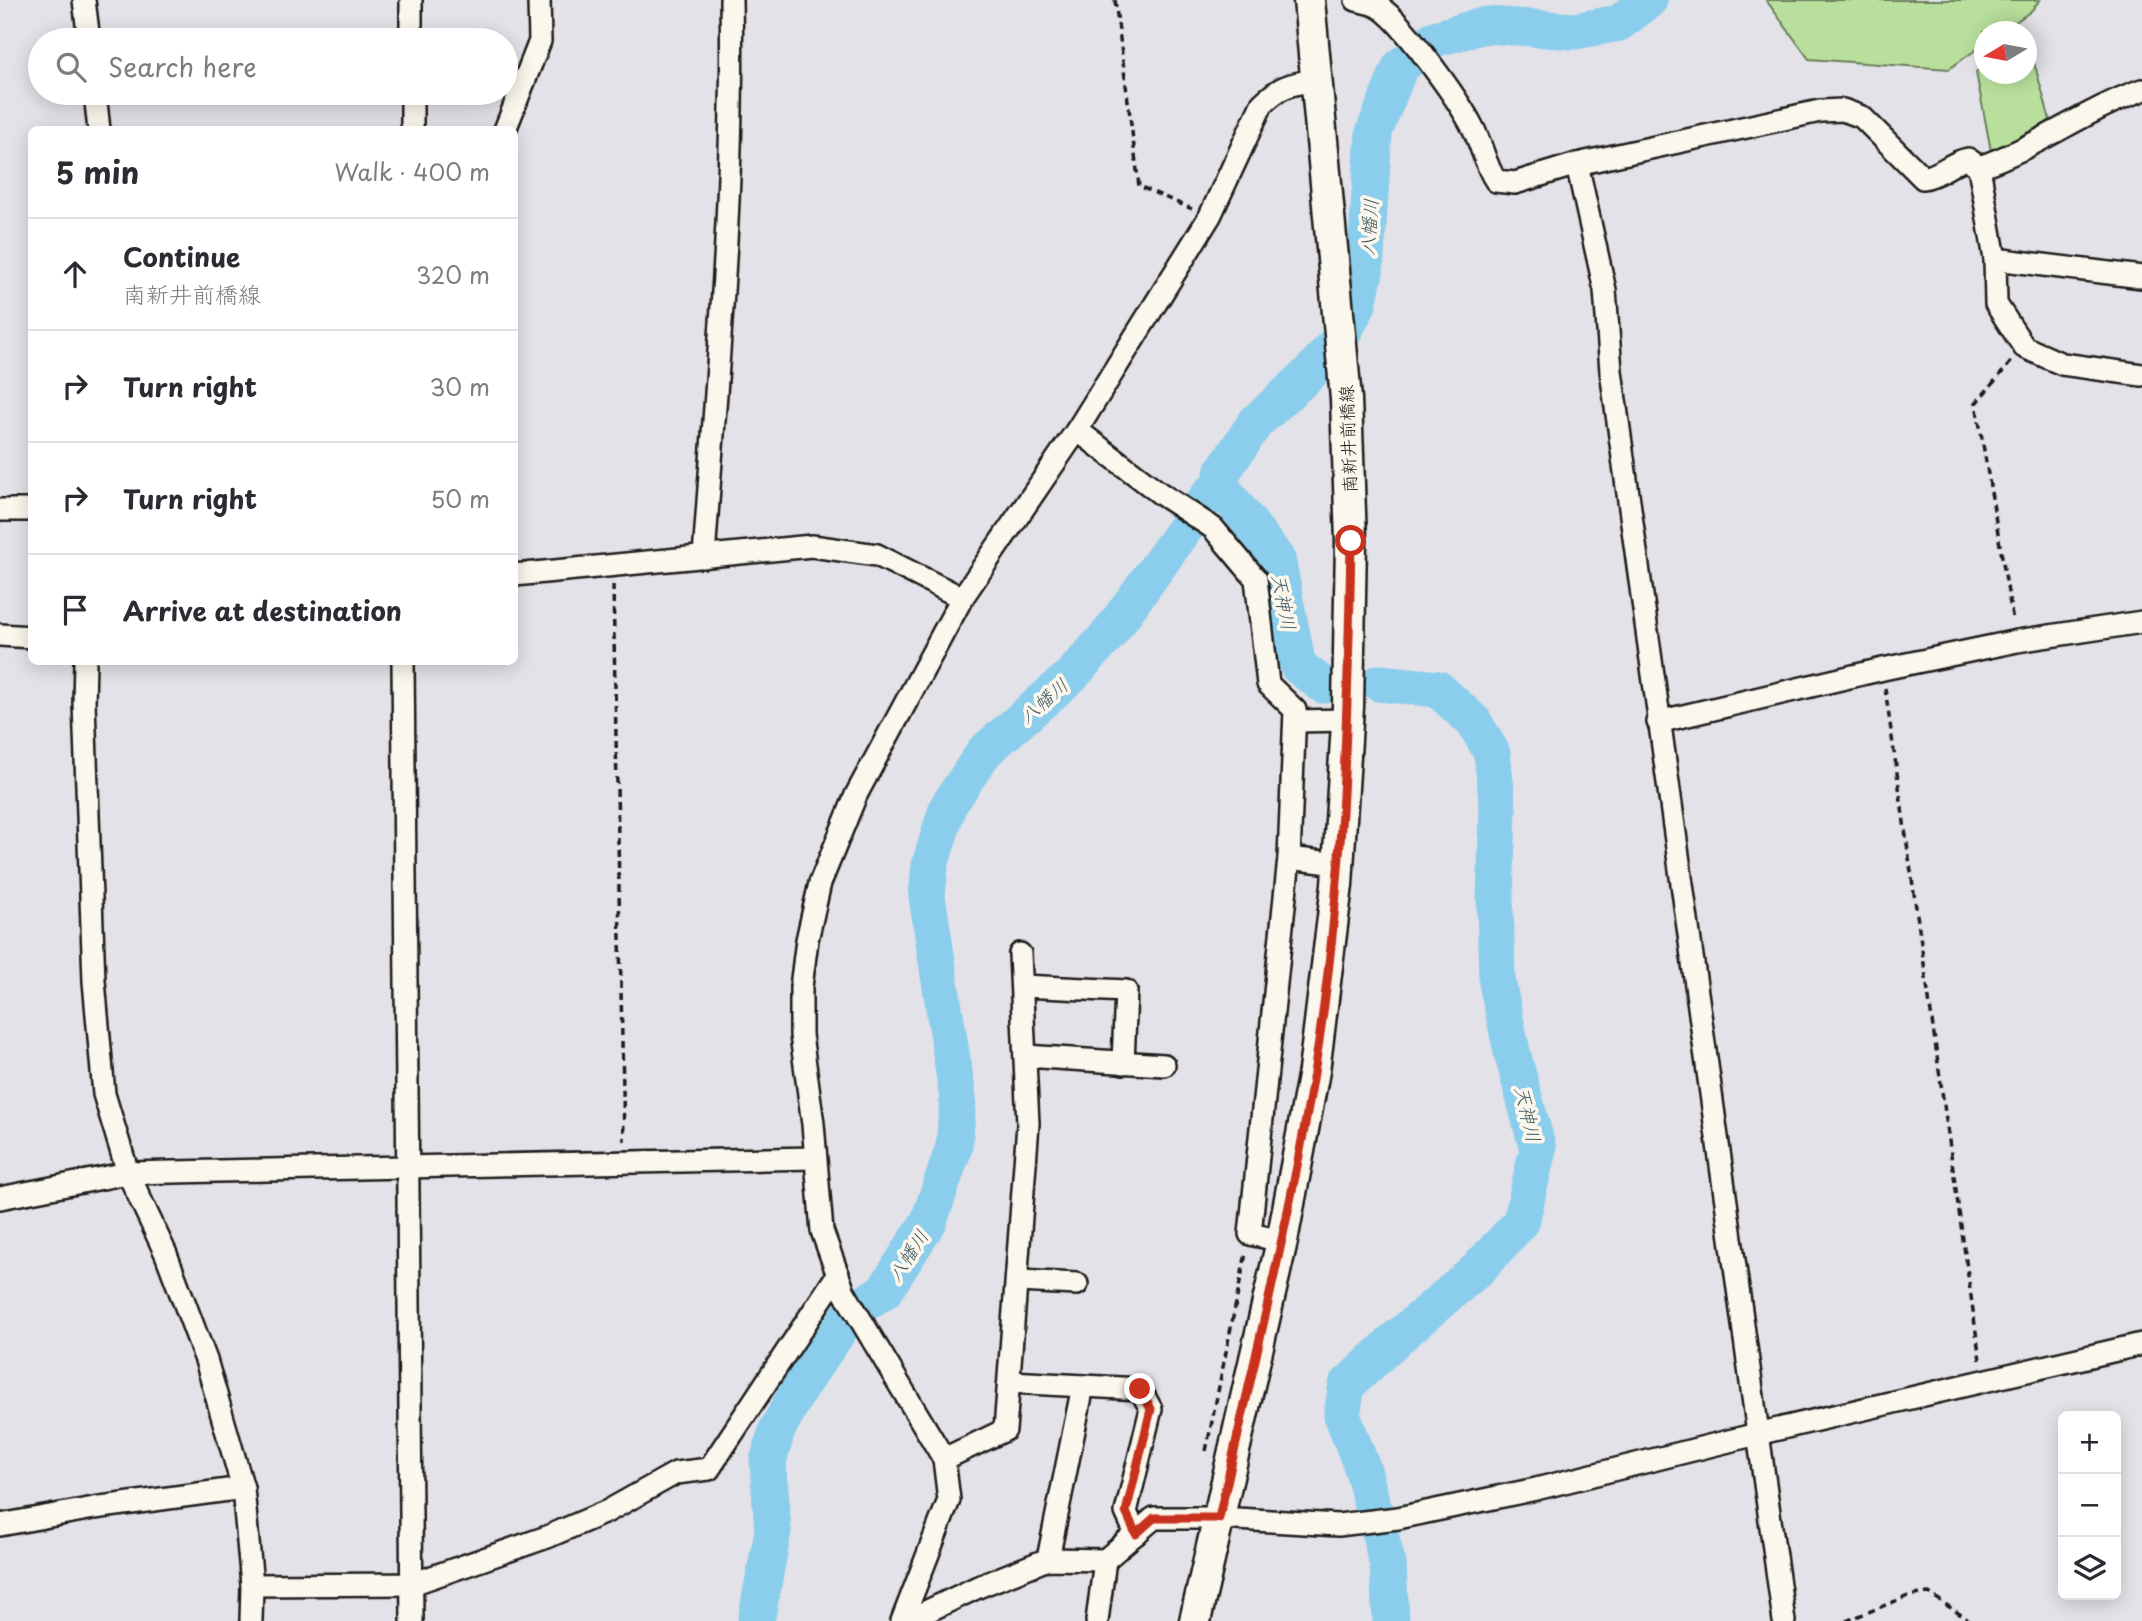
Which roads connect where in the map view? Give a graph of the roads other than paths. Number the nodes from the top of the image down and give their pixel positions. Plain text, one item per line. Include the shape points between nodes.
1 (84, 0) edge
2 (411, 0) edge
3 (539, 0) edge
4 (732, 0) edge
5 (1308, 0) edge
6 (1356, 0) edge
7 (88, 28) edge
8 (411, 28) edge
9 (1316, 80) junction
10 (2142, 90) edge
11 (518, 97) edge
12 (96, 105) edge
13 (412, 105) edge
14 (515, 105) edge
15 (99, 126) edge
16 (412, 126) edge
17 (507, 126) edge
18 (1577, 164) junction
19 (1979, 167) junction
20 (1995, 259) junction
21 (2142, 277) edge
22 (2142, 375) edge
23 (1077, 430) junction
24 (0, 510) edge
25 (28, 510) edge
26 (704, 557) junction
27 (518, 575) edge
28 (962, 598) junction
29 (2142, 622) edge
30 (0, 635) edge
31 (28, 637) edge
32 (85, 665) edge
33 (403, 665) edge
34 (1347, 720) junction
35 (1296, 721) junction
36 (1658, 722) junction
37 (1289, 858) junction
38 (1339, 864) junction
39 (1020, 954) dead end
40 (1022, 986) junction
41 (1025, 1056) junction
42 (1123, 1063) junction
43 (1164, 1065) dead end
44 (815, 1157) junction
45 (407, 1166) junction
46 (128, 1173) junction
47 (0, 1198) edge
48 (1282, 1241) junction
49 (1018, 1281) junction
50 (841, 1283) junction
51 (1077, 1284) dead end
52 (2142, 1344) edge
53 (1010, 1382) junction
54 (1083, 1386) junction
55 (1757, 1434) junction
56 (944, 1460) junction
57 (243, 1488) junction
58 (1219, 1518) junction
59 (0, 1525) edge
60 (1136, 1534) junction
61 (1048, 1559) junction
62 (1105, 1560) junction
63 (412, 1584) junction
64 (252, 1585) junction
65 (251, 1621) edge
66 (412, 1621) edge
67 (905, 1621) edge
68 (1097, 1621) edge
69 (1195, 1621) edge
70 (1784, 1621) edge

1 - 7 street
2 - 8 street
3 - 11 street via 540,41
4 - 26 street via 733,90
5 - 9 main road, 南新井前橋線
6 - 18 street via 1378,6 1434,68 1463,109 1496,181 1515,183
9 - 23 street via 1276,90 1262,104 1210,216
9 - 34 main road, 南新井前橋線 via 1346,399 1351,541
10 - 19 street via 2109,102 2009,157
12 - 15 street
13 - 16 street
14 - 17 street
18 - 19 street via 1820,111 1843,110 1862,117 1923,178 1935,176 1957,161 1968,159
18 - 36 street via 1605,290 1611,372
19 - 20 street
20 - 21 street
20 - 22 street via 1996,304 2024,347 2063,364
23 - 28 street
23 - 35 street via 1213,528 1256,579 1268,684 1295,710
24 - 25 street
26 - 27 street
26 - 28 street via 812,546 877,555
28 - 44 street via 861,785 820,883 801,987 801,1035
29 - 36 street via 2017,641
30 - 31 street
32 - 46 street via 95,994 104,1094
33 - 45 street
34 - 35 street
34 - 38 main road, 南新井前橋線
35 - 37 street
36 - 55 street
37 - 38 street
37 - 48 street via 1250,1234
38 - 48 main road, 南新井前橋線 via 1314,1071
39 - 40 street
40 - 41 street
40 - 42 street via 1126,991
41 - 42 street
41 - 49 street via 1028,1124
42 - 43 street
44 - 45 street
44 - 50 street via 822,1231
45 - 46 street
45 - 63 street
46 - 47 street
46 - 57 street via 166,1254 206,1360
48 - 58 main road, 南新井前橋線
49 - 51 street
49 - 53 street
50 - 56 street
50 - 63 street via 709,1469 676,1473 608,1511 547,1537
52 - 55 street
53 - 54 street
53 - 56 street via 1006,1430
54 - 60 street via 1140,1389 1151,1409 1126,1512
54 - 61 street
55 - 58 street via 1398,1518 1338,1525
55 - 70 street
56 - 67 street via 949,1500
57 - 59 street
57 - 64 street
58 - 60 street via 1154,1518
58 - 69 main road, 南新井前橋線
60 - 62 street
61 - 62 street
61 - 67 street
62 - 68 street
63 - 64 street
63 - 66 street
64 - 65 street

